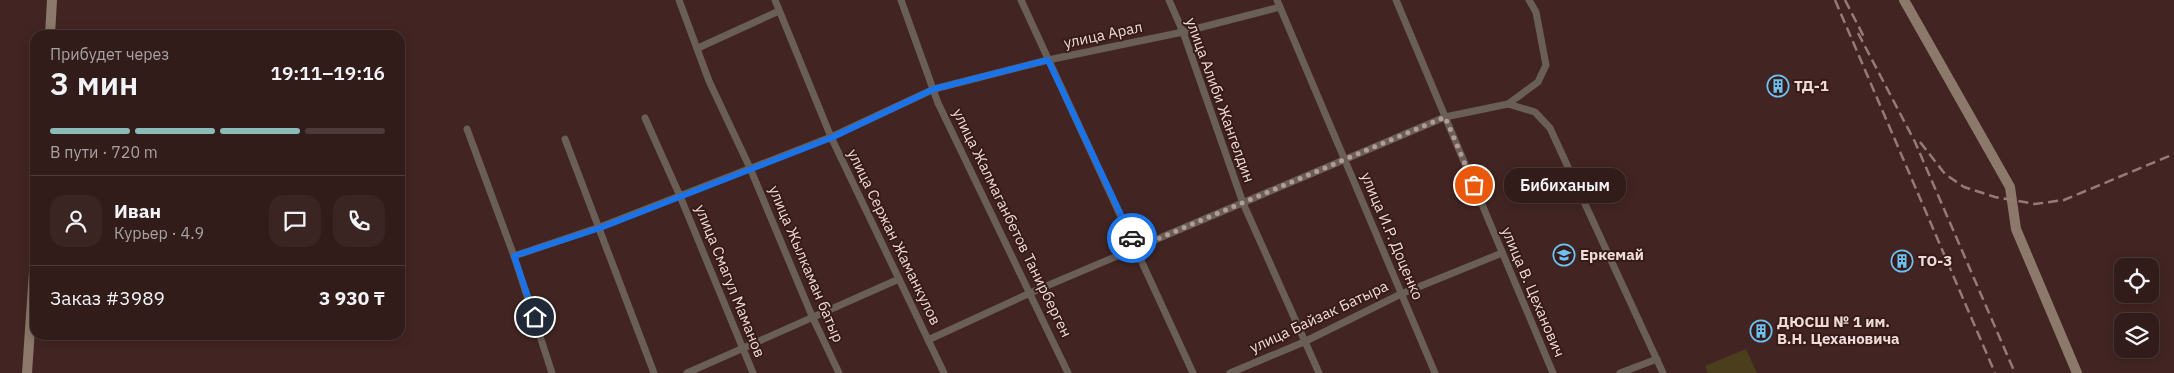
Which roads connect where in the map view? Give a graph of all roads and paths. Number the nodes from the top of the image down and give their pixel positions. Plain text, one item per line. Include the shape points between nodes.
1 (52, 0) edge
2 (679, 0) edge
3 (775, 0) edge
4 (1021, 0) edge
5 (1169, 0) edge
6 (1396, 0) edge
7 (1529, 0) edge
8 (1904, 0) edge
9 (903, 1) edge
10 (1278, 4) edge
11 (779, 11) junction
12 (50, 30) edge
13 (1182, 32) junction
14 (698, 48) junction
15 (1048, 60) junction
16 (934, 89) junction
17 (1508, 104) junction
18 (1445, 117) junction
19 (645, 118) dead end
20 (467, 129) dead end
21 (565, 138) dead end
22 (831, 138) junction
23 (1344, 160) junction
24 (750, 168) junction
25 (680, 196) junction
26 (1243, 203) junction
27 (600, 228) junction
28 (1136, 248) junction
29 (1502, 253) junction
30 (514, 256) junction
31 (899, 279) junction
32 (1030, 293) junction
33 (1401, 294) junction
34 (812, 316) junction
35 (30, 330) edge
36 (928, 340) junction
37 (1304, 342) junction
38 (742, 348) junction
39 (1657, 359) junction
40 (27, 373) edge
41 (552, 373) edge
42 (654, 373) edge
43 (687, 373) edge
44 (753, 373) edge
45 (839, 373) edge
46 (944, 373) edge
47 (1068, 373) edge
48 (1193, 373) edge
49 (1230, 373) edge
50 (1319, 373) edge
51 (1435, 373) edge
52 (1553, 373) edge
53 (1620, 373) edge
54 (1663, 373) edge
55 (2077, 373) edge

1 - 12 street
2 - 14 street, улица Жылкаман батыр
3 - 11 street, улица Сержан Жаманкулов
4 - 15 street
5 - 13 street, улица Алиби Жангелдин
6 - 18 street, улица В. Цеханович
7 - 17 street via 1536,12 1546,65 1538,82
8 - 55 street via 2010,187 2016,229
9 - 16 street, улица Жалмаганбетов Танирберген
10 - 13 street, улица Арал
10 - 23 street, улица И.Р. Доценко
11 - 14 street
11 - 22 street, улица Сержан Жаманкулов
13 - 15 street, улица Арал
13 - 26 street, улица Алиби Жангелдин
14 - 24 street, улица Жылкаман батыр via 709,80
15 - 16 street, улица Арал
15 - 28 street
16 - 22 street, улица Арал
16 - 32 street, улица Жалмаганбетов Танирберген
17 - 18 street
17 - 39 street via 1535,112 1550,128
18 - 23 street
18 - 29 street, улица В. Цеханович
19 - 25 street, улица Смагул Маманов
20 - 30 street
21 - 27 street
22 - 24 street, улица Арал
22 - 31 street, улица Сержан Жаманкулов
23 - 26 street
23 - 33 street, улица И.Р. Доценко
24 - 25 street, улица Арал
24 - 34 street, улица Жылкаман батыр
25 - 27 street, улица Арал
25 - 38 street, улица Смагул Маманов
26 - 28 street
26 - 37 street, улица Алиби Жангелдин
27 - 30 street, улица Арал
27 - 42 street
28 - 32 street
28 - 48 street
29 - 33 street, улица Байзак Батыра
29 - 52 street, улица В. Цеханович
30 - 41 street
31 - 34 street
31 - 36 street, улица Сержан Жаманкулов
32 - 36 street
32 - 47 street, улица Жалмаганбетов Танирберген
33 - 37 street, улица Байзак Батыра
33 - 51 street, улица И.Р. Доценко
34 - 38 street
34 - 45 street, улица Жылкаман батыр
35 - 40 street
36 - 46 street, улица Сержан Жаманкулов
37 - 49 street, улица Байзак Батыра
37 - 50 street, улица Алиби Жангелдин
38 - 43 street
38 - 44 street, улица Смагул Маманов
39 - 53 street
39 - 54 street

